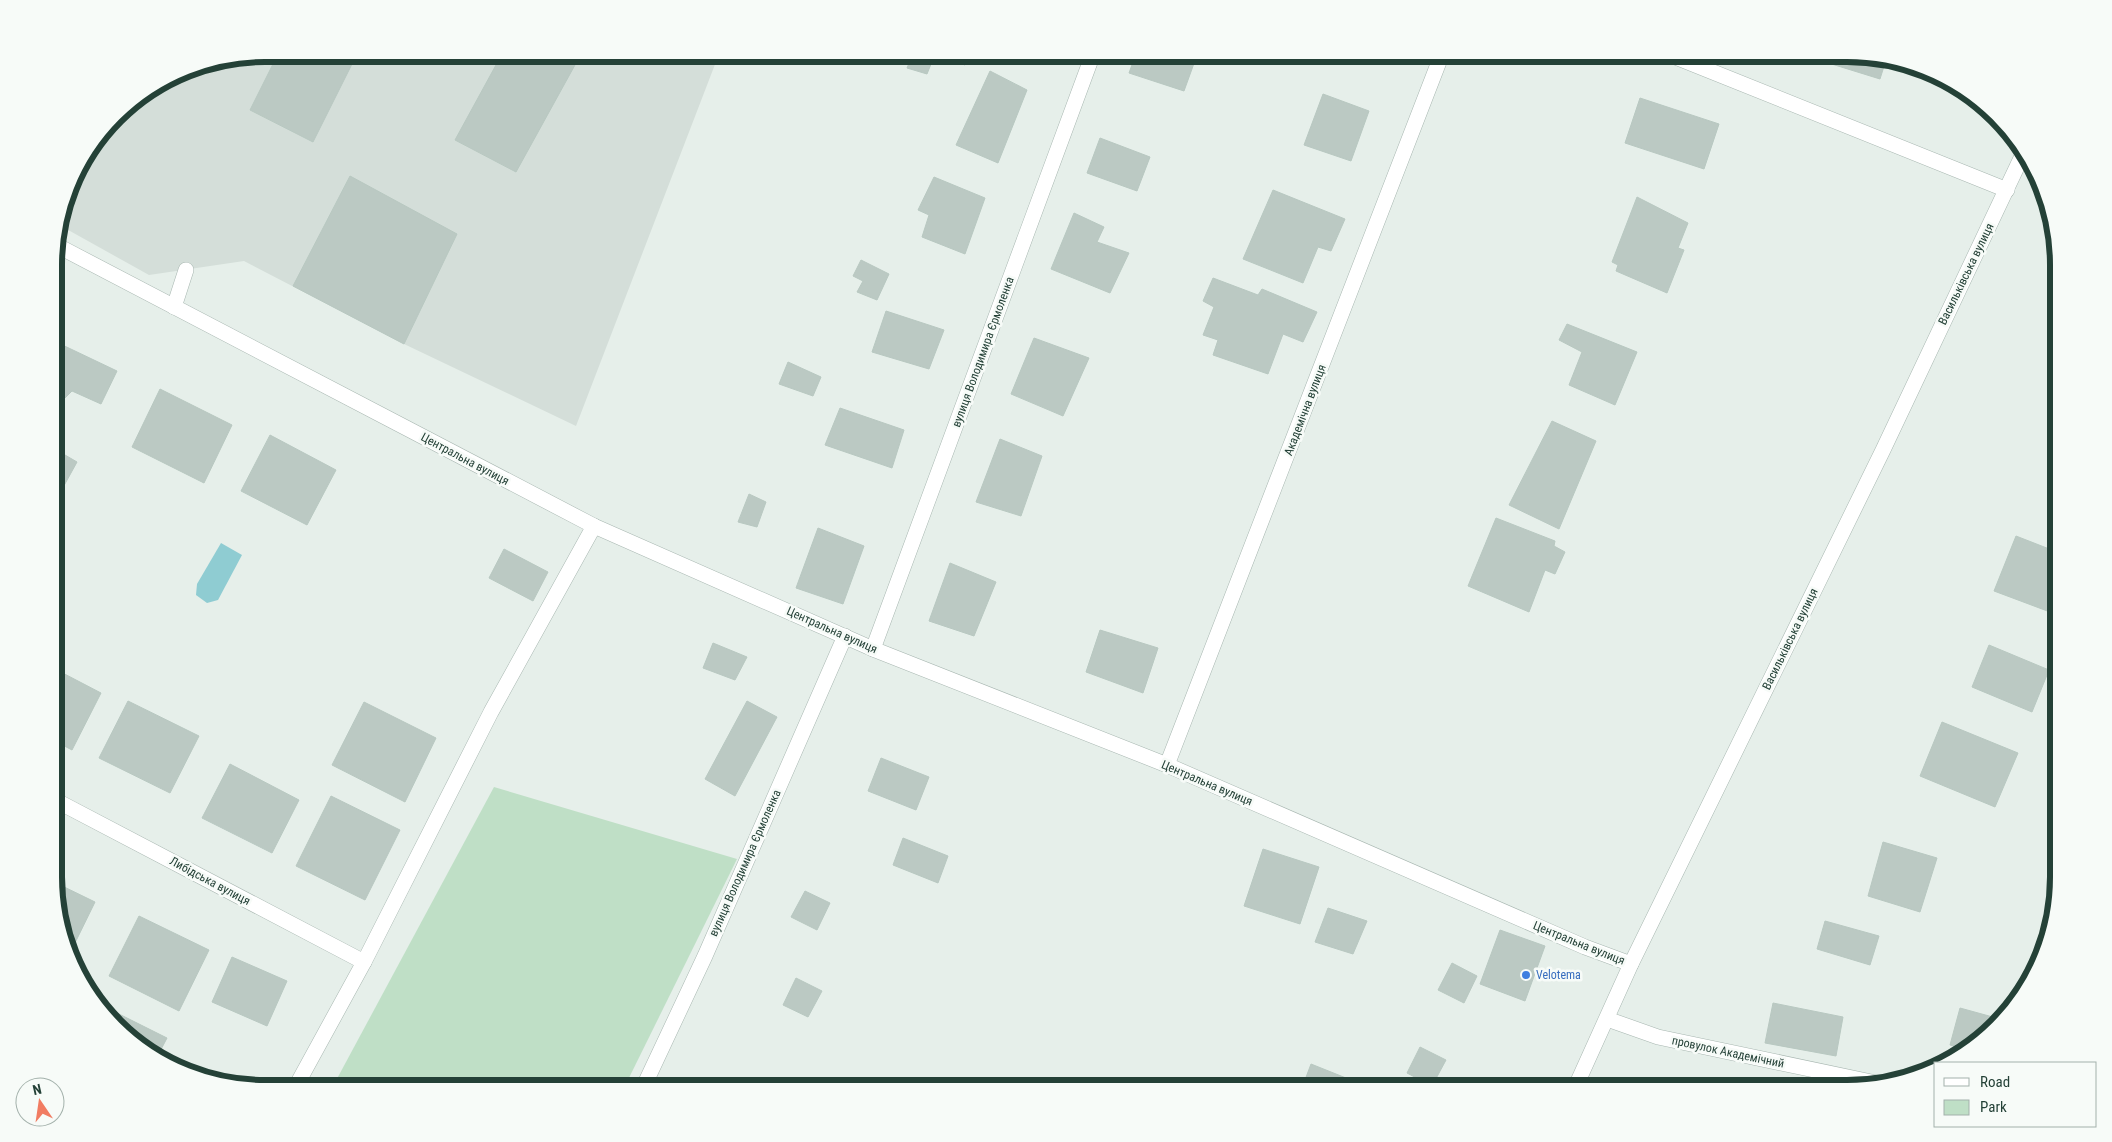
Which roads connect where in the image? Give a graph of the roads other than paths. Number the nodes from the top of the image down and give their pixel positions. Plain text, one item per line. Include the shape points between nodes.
1 (1091, 62) edge
2 (1439, 62) edge
3 (1688, 62) edge
4 (2020, 161) edge
5 (2007, 190) junction
6 (63, 249) edge
7 (186, 270) dead end
8 (174, 307) junction
9 (594, 526) junction
10 (845, 636) junction
11 (873, 649) junction
12 (1167, 765) junction
13 (62, 804) edge
14 (364, 962) junction
15 (1631, 964) junction
16 (1607, 1019) junction
17 (1858, 1079) edge
18 (299, 1080) edge
19 (647, 1080) edge
20 (1579, 1080) edge

1 - 11 street, вулиця Володимира Єрмоленка
2 - 12 street, Академічна вулиця
3 - 5 street
4 - 5 street, Васильківська вулиця
5 - 15 street, Васильківська вулиця
6 - 8 street, Центральна вулиця
7 - 8 street
8 - 9 street, Центральна вулиця
9 - 10 street, Центральна вулиця
9 - 14 street via 491,712
10 - 11 street, Центральна вулиця
10 - 19 street, вулиця Володимира Єрмоленка via 705,956
11 - 12 street, Центральна вулиця
12 - 15 street, Центральна вулиця via 1585,947
13 - 14 street, Либідська вулиця
14 - 18 street
15 - 16 street, Васильківська вулиця
16 - 17 street, провулок Академічний via 1658,1037
16 - 20 street, Васильківська вулиця

